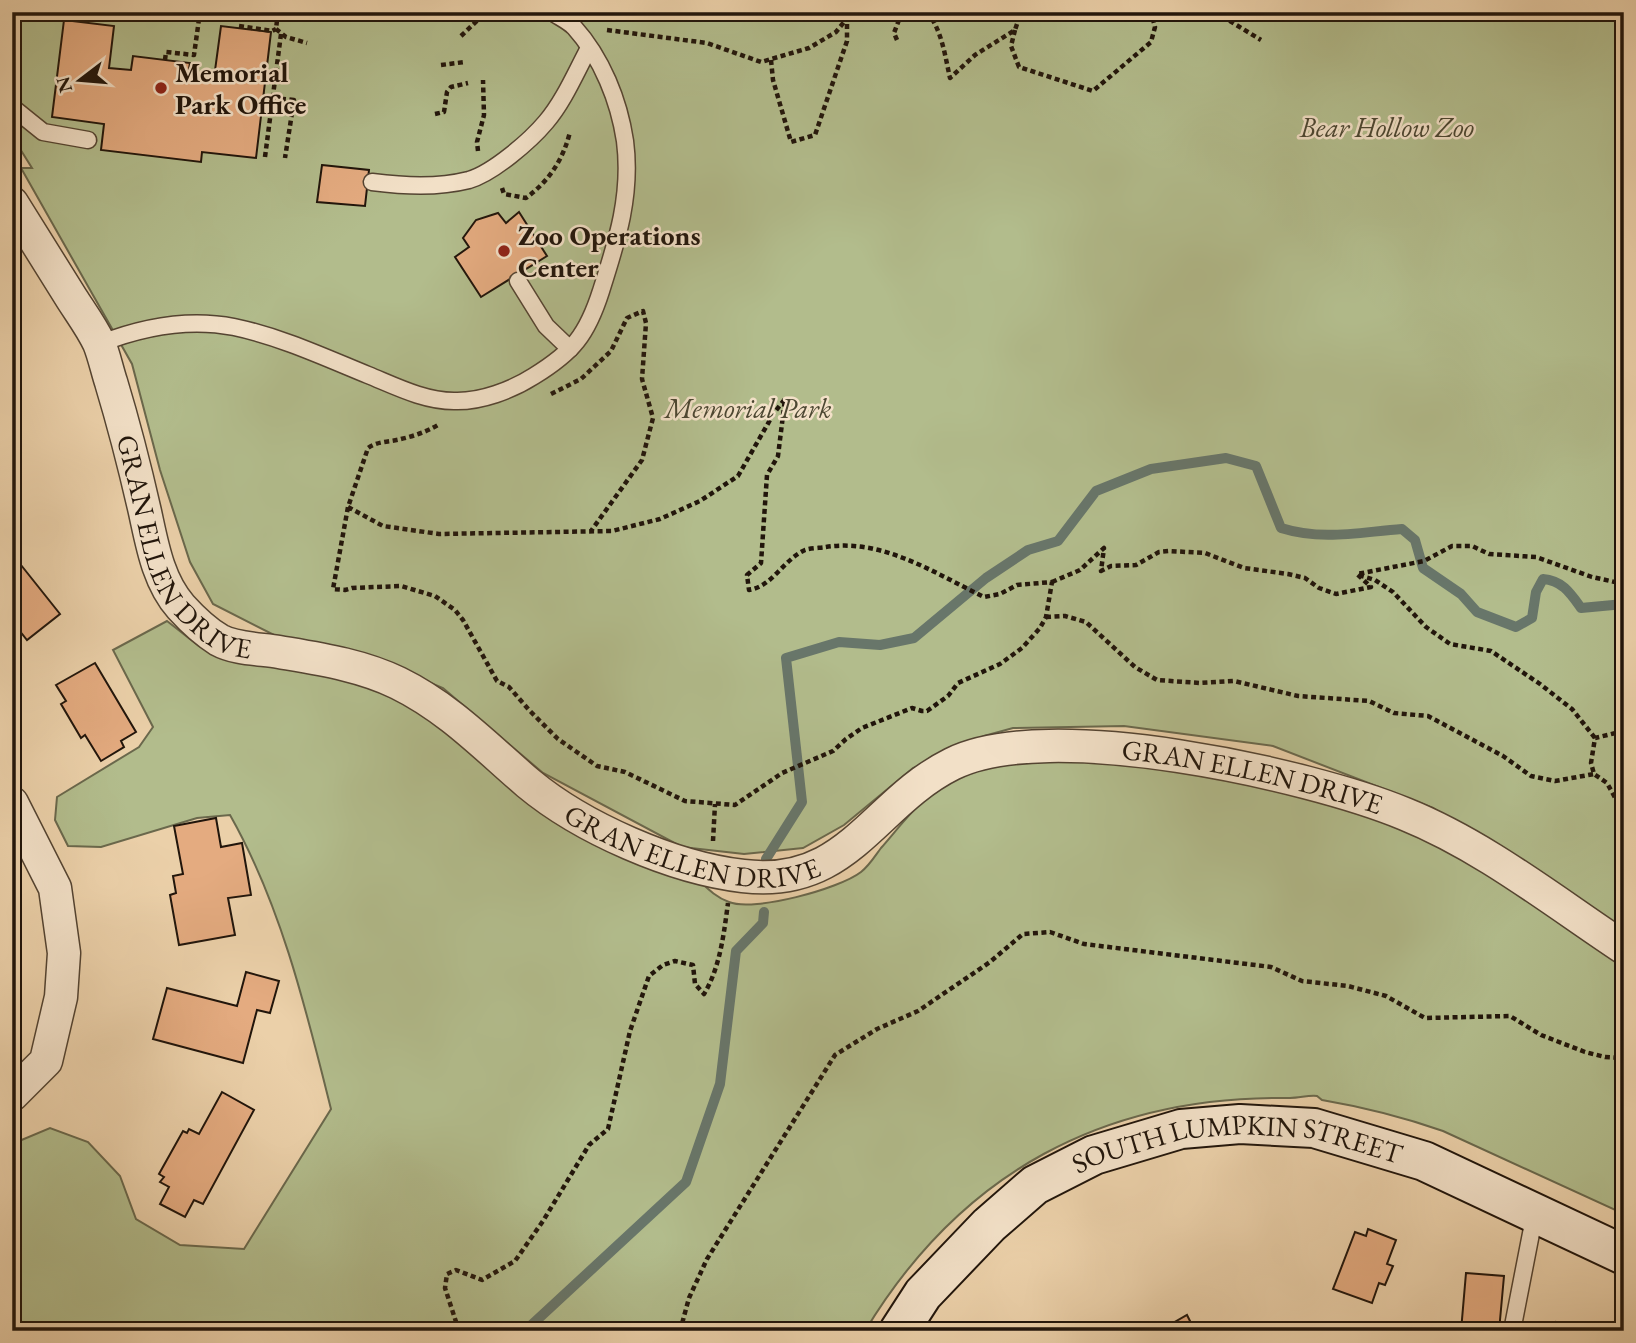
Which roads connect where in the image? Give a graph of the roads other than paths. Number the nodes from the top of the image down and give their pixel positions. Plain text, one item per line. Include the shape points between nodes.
1 (552, 12) edge
2 (589, 48) junction
3 (12, 107) edge
4 (88, 140) dead end
5 (372, 183) dead end
6 (12, 203) edge
7 (518, 281) dead end
8 (99, 344) junction
9 (570, 349) junction
10 (12, 803) edge
11 (1624, 948) edge
12 (12, 1095) edge
13 (1535, 1213) junction
14 (1624, 1255) edge
15 (899, 1331) edge
16 (1512, 1331) edge

1 - 2 lane via 572,25
2 - 5 lane via 546,122 502,163 470,179 430,185
2 - 9 lane via 613,93 622,124 627,191 618,238 596,306 579,341
3 - 4 lane via 43,132
6 - 8 street, GRAN ELLEN DRIVE
7 - 9 lane via 547,326
8 - 9 lane via 182,323 232,327 275,337 404,390 454,401 523,383
8 - 11 street, GRAN ELLEN DRIVE via 166,588 184,611 223,643 359,667 399,684 435,704 576,818 646,849 721,873 782,877 837,857 931,775 960,760 998,750 1116,749 1290,778 1407,815 1471,847
10 - 12 street via 55,888 64,953 61,997 46,1061
13 - 14 main road, SOUTH LUMPKIN STREET
13 - 15 main road, SOUTH LUMPKIN STREET via 1424,1161 1314,1128 1241,1124 1181,1129 1094,1155 1035,1185 923,1294
13 - 16 lane

